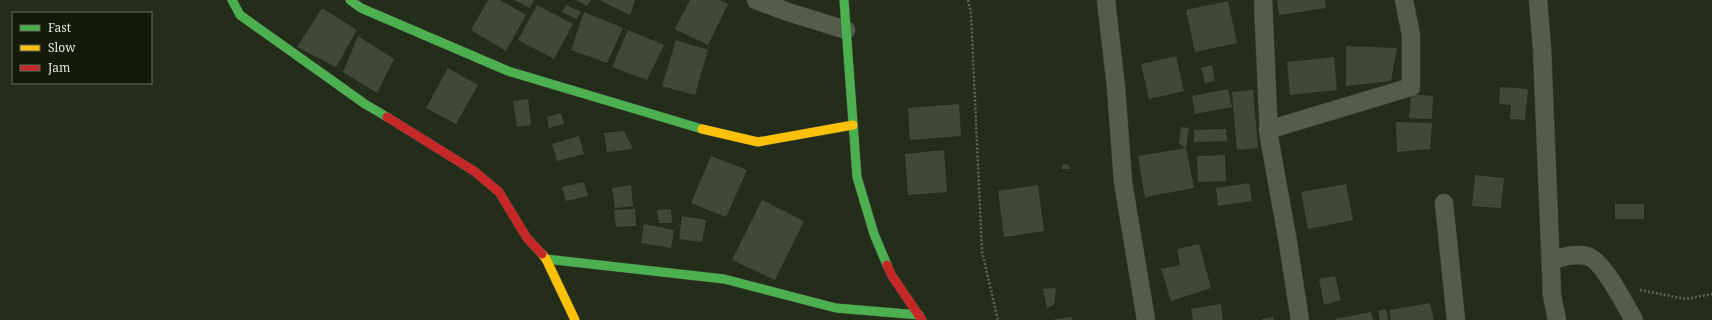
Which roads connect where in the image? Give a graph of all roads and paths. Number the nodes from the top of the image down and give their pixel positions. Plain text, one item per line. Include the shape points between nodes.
1 (232, 0) edge
2 (350, 0) edge
3 (756, 0) edge
4 (844, 0) edge
5 (968, 0) edge
6 (1106, 0) edge
7 (1263, 0) edge
8 (1404, 0) edge
9 (1538, 0) edge
10 (846, 30) junction
11 (853, 125) junction
12 (1268, 130) junction
13 (1444, 203) dead end
14 (546, 259) junction
15 (1551, 261) junction
16 (1614, 286) junction
17 (1712, 294) edge
18 (920, 318) edge
19 (575, 320) edge
20 (998, 320) edge
21 (1146, 320) edge
22 (1300, 320) edge
23 (1456, 320) edge
24 (1557, 320) edge
25 (1634, 320) edge

1 - 14 street via 240,15 365,104 474,171 499,192 526,238
2 - 11 street via 361,8 508,71 685,125 758,142
3 - 10 street
4 - 10 street
5 - 20 path via 971,13 982,252
6 - 21 street via 1123,182
7 - 12 street
8 - 12 street via 1411,35 1411,87
9 - 15 street
10 - 11 street
11 - 18 street via 858,177 874,234 892,276
12 - 22 street
13 - 23 street
14 - 18 street via 724,279 836,308
14 - 19 street
15 - 16 street via 1573,254 1589,256 1604,269
15 - 24 street via 1552,295
16 - 17 path via 1686,299
16 - 25 street

